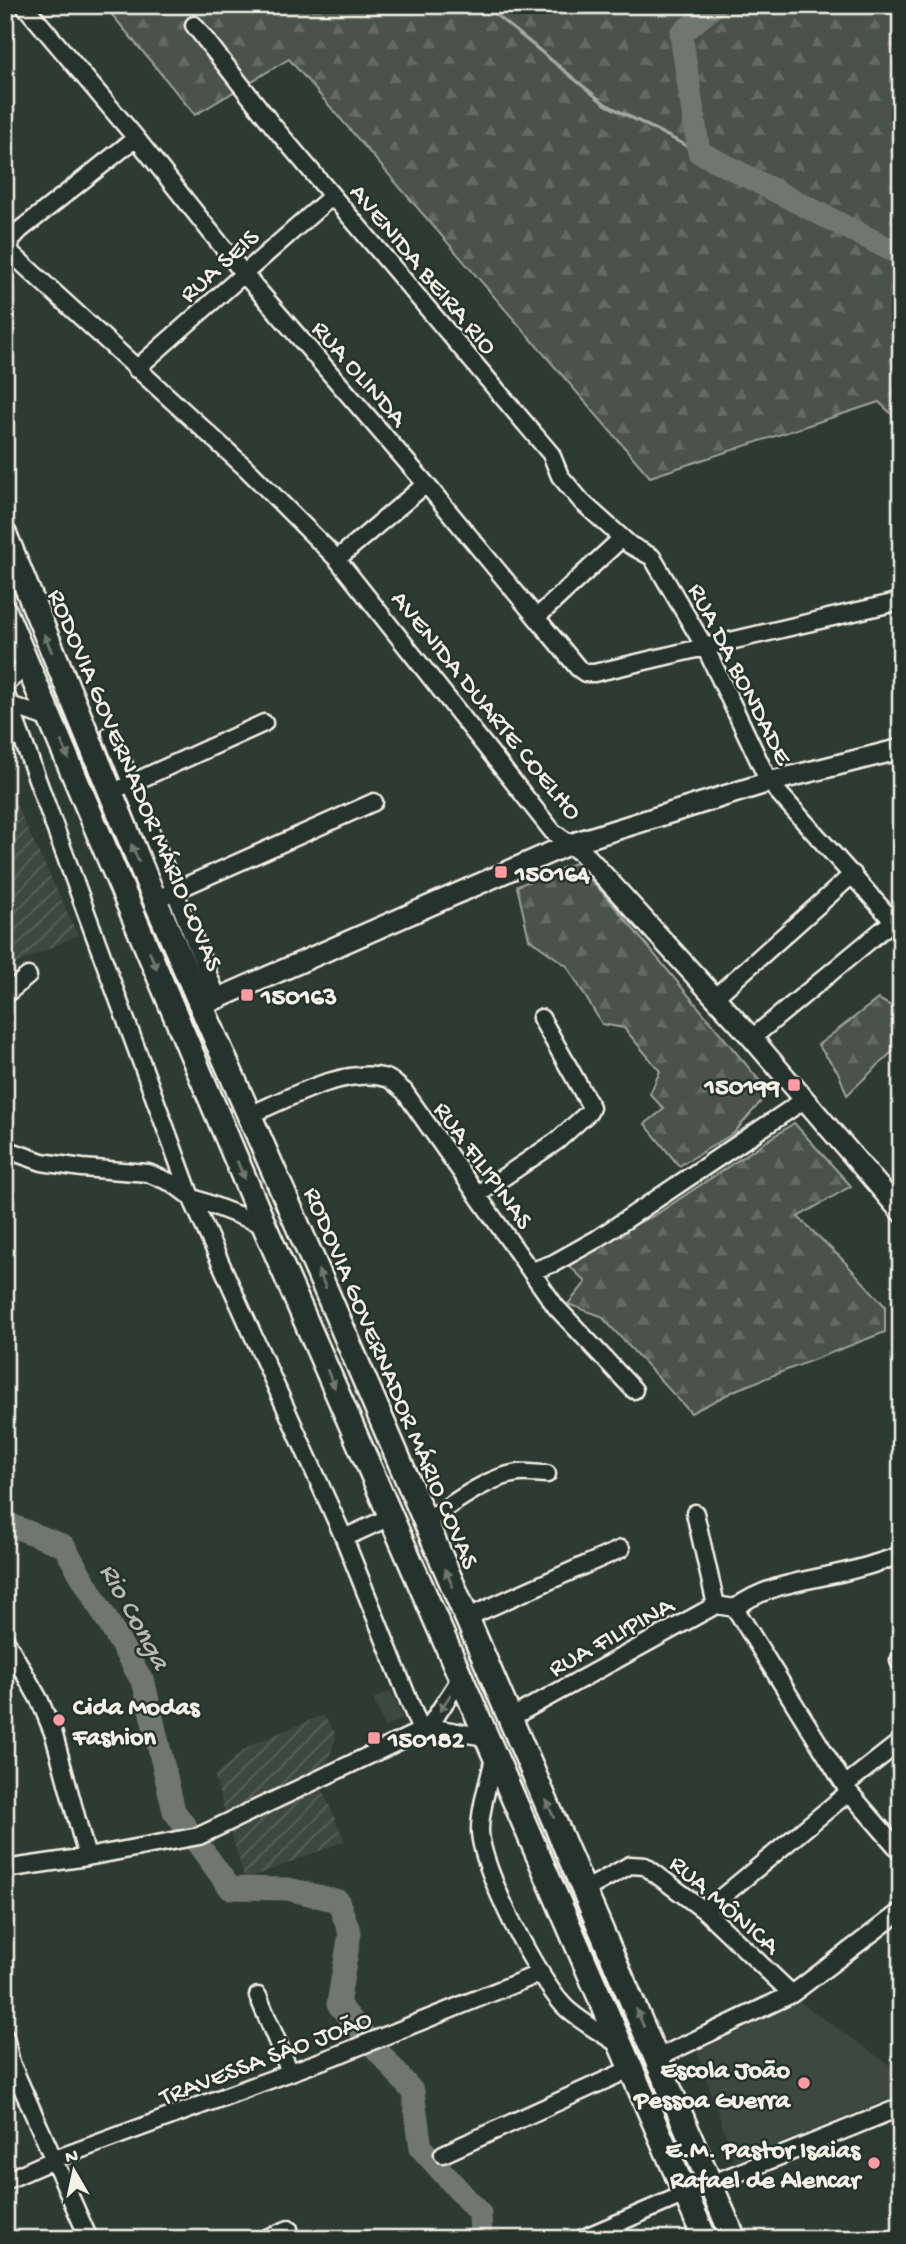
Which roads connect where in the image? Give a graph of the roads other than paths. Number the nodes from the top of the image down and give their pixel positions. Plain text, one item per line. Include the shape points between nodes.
1 (24, 5) edge
2 (194, 25) dead end
3 (136, 138) junction
4 (332, 196) junction
5 (244, 274) junction
6 (136, 369) junction
7 (426, 484) junction
8 (5, 535) edge
9 (622, 538) junction
10 (337, 559) junction
11 (901, 601) edge
12 (5, 612) edge
13 (537, 617) junction
14 (706, 649) junction
15 (28, 665) junction
16 (5, 684) edge
17 (7, 700) edge
18 (52, 720) junction
19 (264, 723) dead end
20 (111, 733) dead end
21 (901, 749) edge
22 (769, 782) junction
23 (132, 783) junction
24 (110, 792) junction
25 (374, 802) dead end
26 (570, 844) junction
27 (853, 874) junction
28 (164, 895) junction
29 (898, 922) edge
30 (27, 976) dead end
31 (5, 995) edge
32 (714, 998) junction
33 (210, 1002) junction
34 (541, 1018) dead end
35 (752, 1038) junction
36 (804, 1100) junction
37 (250, 1115) junction
38 (5, 1149) edge
39 (477, 1195) junction
40 (191, 1197) junction
41 (901, 1212) edge
42 (264, 1225) junction
43 (532, 1271) junction
44 (634, 1390) dead end
45 (547, 1474) dead end
46 (695, 1513) dead end
47 (390, 1517) junction
48 (425, 1522) junction
49 (344, 1538) junction
50 (621, 1549) dead end
51 (901, 1555) edge
52 (716, 1605) junction
53 (735, 1608) junction
54 (467, 1618) junction
55 (5, 1639) edge
56 (460, 1679) junction
57 (510, 1718) junction
58 (425, 1729) junction
59 (485, 1737) junction
60 (901, 1741) edge
61 (494, 1758) junction
62 (847, 1789) junction
63 (901, 1852) edge
64 (87, 1857) junction
65 (5, 1869) edge
66 (585, 1890) junction
67 (705, 1911) junction
68 (901, 1911) edge
69 (541, 1973) junction
70 (792, 1994) junction
71 (258, 1996) dead end
72 (5, 2037) edge
73 (618, 2044) junction
74 (657, 2058) junction
75 (8, 2063) edge
76 (630, 2069) junction
77 (290, 2072) junction
78 (901, 2107) edge
79 (443, 2154) dead end
80 (55, 2159) junction
81 (5, 2181) edge
82 (711, 2184) junction
83 (685, 2193) junction
84 (289, 2229) dead end
85 (89, 2239) edge
86 (264, 2239) edge
87 (582, 2239) edge
88 (705, 2239) edge
89 (734, 2239) edge

1 - 3 street, RUA OLINDA
2 - 4 street, AVENIDA BEIRA RIO
3 - 5 street, RUA OLINDA
3 - 6 street, AVENIDA DUARTE COELHO via 20,230 9,246 11,253
4 - 5 street, RUA SEIS
4 - 9 street, AVENIDA BEIRA RIO via 551,454 568,487
5 - 6 street, RUA SEIS
5 - 7 street, RUA OLINDA
6 - 10 street, AVENIDA DUARTE COELHO via 248,470
7 - 10 street
7 - 13 street, RUA OLINDA
24 -> 8 highway, RODOVIA GOVERNADOR MÁRIO COVAS
9 - 13 street
9 - 14 street, RUA DA BONDADE via 652,557
10 - 26 street, AVENIDA DUARTE COELHO via 553,832
11 - 14 street
12 - 15 highway
13 - 14 street, RUA OLINDA via 585,673
14 - 22 street, RUA DA BONDADE
15 - 16 street
15 - 18 highway
17 - 18 street
17 - 40 street
18 -> 42 highway
19 - 23 street
20 - 23 street
21 - 22 main road
22 - 26 main road
22 - 27 street, RUA DA BONDADE
23 - 24 street
23 - 28 street
28 -> 24 highway, RODOVIA GOVERNADOR MÁRIO COVAS
25 - 28 street
26 - 32 main road, AVENIDA DUARTE COELHO
26 - 33 main road
27 - 29 street, RUA DA BONDADE
27 - 32 street
28 - 33 highway, RODOVIA GOVERNADOR MÁRIO COVAS
29 - 35 street
30 - 31 street
32 - 35 main road, AVENIDA DUARTE COELHO
33 - 37 highway, RODOVIA GOVERNADOR MÁRIO COVAS
34 - 39 street via 591,1107 557,1141
35 - 36 main road, AVENIDA DUARTE COELHO
36 - 41 main road, AVENIDA DUARTE COELHO
36 - 43 street via 597,1239
37 - 39 street, RUA FILIPINAS via 315,1086 346,1078 389,1079 404,1091
48 -> 37 highway, RODOVIA GOVERNADOR MÁRIO COVAS
38 - 40 street via 42,1162 148,1173
39 - 43 street, RUA FILIPINAS
40 - 42 street
40 - 49 street
42 -> 47 highway
43 - 44 street, RUA FILIPINAS via 556,1307
45 - 48 street via 518,1473 496,1479
46 - 52 street
47 - 49 street
47 - 56 highway
54 -> 48 highway, RODOVIA GOVERNADOR MÁRIO COVAS
49 - 58 street
50 - 54 street
51 - 53 street via 775,1587
52 - 53 street, RUA FILIPINA
52 - 57 street, RUA FILIPINA
53 - 62 street
54 - 57 highway, RODOVIA GOVERNADOR MÁRIO COVAS
55 - 64 street via 54,1735
56 -> 58 street
56 - 59 highway
66 -> 57 highway, RODOVIA GOVERNADOR MÁRIO COVAS
58 - 59 street
58 - 64 street via 199,1836
59 - 61 highway
60 - 62 street
61 - 69 street via 481,1815 483,1850 515,1928
61 - 73 highway
62 - 63 street
62 - 67 street
64 - 65 street
66 - 67 street, RUA MÔNICA via 638,1864
74 -> 66 highway, RODOVIA GOVERNADOR MÁRIO COVAS
67 - 70 street, RUA MÔNICA
68 - 70 street
69 - 73 street via 563,2006
69 - 77 street, TRAVESSA SÃO JOÃO
70 - 74 street
71 - 77 street
72 - 75 street
73 - 76 highway
74 - 82 highway, RODOVIA GOVERNADOR MÁRIO COVAS
75 - 80 street
76 - 79 street
76 - 83 highway
77 - 80 street, TRAVESSA SÃO JOÃO
78 - 82 street
80 - 81 street, TRAVESSA SÃO JOÃO
80 - 85 street
82 - 89 highway, RODOVIA GOVERNADOR MÁRIO COVAS
83 - 87 street
83 - 88 highway
84 - 86 street

